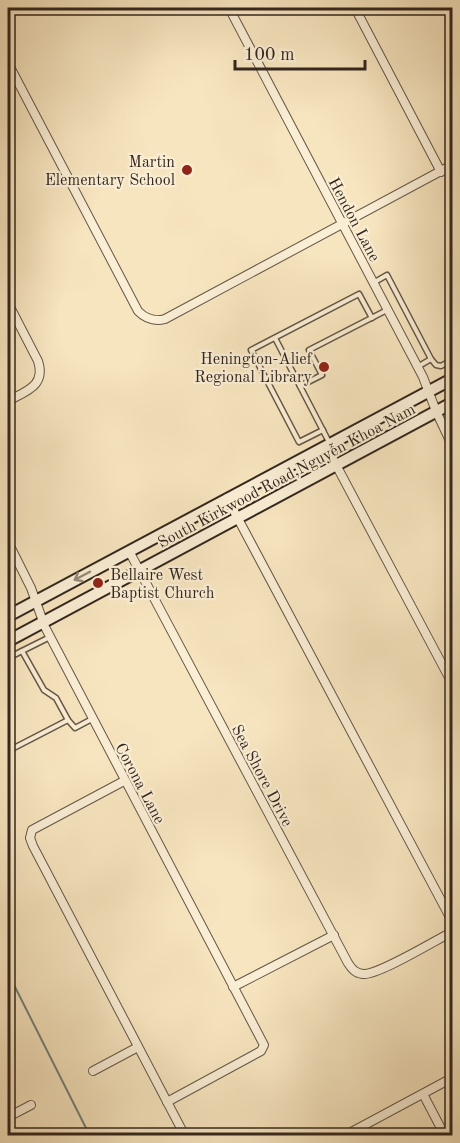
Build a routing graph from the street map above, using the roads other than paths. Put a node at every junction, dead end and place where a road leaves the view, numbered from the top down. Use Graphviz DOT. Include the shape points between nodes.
graph roads {
  1 [pos="229,8"];
  2 [pos="355,8"];
  3 [pos="8,63"];
  4 [pos="453,165"];
  5 [pos="441,171"];
  6 [pos="342,224"];
  7 [pos="373,283"];
  8 [pos="8,303"];
  9 [pos="387,309"];
  10 [pos="372,318"];
  11 [pos="275,338"];
  12 [pos="431,359"];
  13 [pos="453,360"];
  14 [pos="418,367"];
  15 [pos="453,379"];
  16 [pos="300,386"];
  17 [pos="430,391"];
  18 [pos="8,401"];
  19 [pos="453,403"];
  20 [pos="436,411"];
  21 [pos="323,430"];
  22 [pos="328,445"];
  23 [pos="453,445"];
  24 [pos="336,466"];
  25 [pos="227,498"];
  26 [pos="238,518"];
  27 [pos="8,542"];
  28 [pos="129,551"];
  29 [pos="139,571"];
  30 [pos="36,601"];
  31 [pos="8,616"];
  32 [pos="42,622"];
  33 [pos="50,637"];
  34 [pos="8,641"];
  35 [pos="22,651"];
  36 [pos="8,658"];
  37 [pos="453,683"];
  38 [pos="92,719"];
  39 [pos="68,720"];
  40 [pos="8,751"];
  41 [pos="124,781"];
  42 [pos="453,921"];
  43 [pos="453,932"];
  44 [pos="334,935"];
  45 [pos="233,987"];
  46 [pos="138,1047"];
  47 [pos="93,1071"];
  48 [pos="453,1078"];
  49 [pos="423,1094"];
  50 [pos="167,1102"];
  51 [pos="31,1105"];
  52 [pos="8,1117"];
  53 [pos="185,1136"];
  54 [pos="344,1136"];
  55 [pos="445,1136"];
  1 -- 6 [label="street, Hendon Lane"];
  2 -- 5 [label="street"];
  3 -- 6 [label="street" via="138,311 148,319 165,319"];
  4 -- 5 [label="street"];
  5 -- 6 [label="street"];
  6 -- 7 [label="street, Hendon Lane"];
  7 -- 9 [label="street, Hendon Lane"];
  7 -- 12 [label="lane" via="387,275"];
  8 -- 18 [label="street" via="40,370 33,387"];
  9 -- 10 [label="lane"];
  9 -- 14 [label="street, Hendon Lane"];
  10 -- 11 [label="lane" via="359,294"];
  10 -- 16 [label="lane" via="309,350 322,375"];
  11 -- 16 [label="lane"];
  11 -- 21 [label="lane" via="251,350 299,442"];
  12 -- 13 [label="lane" via="441,366"];
  12 -- 14 [label="lane"];
  14 -- 17 [label="street, Hendon Lane"];
  15 -- 17 [label="main road, South Kirkwood Road;Nguyễn Khoa Nam"];
  16 -- 21 [label="lane"];
  17 -- 20 [label="street, Hendon Lane"];
  17 -- 22 [label="main road, South Kirkwood Road;Nguyễn Khoa Nam"];
  19 -- 20 [label="main road, South Kirkwood Road;Nguyễn Khoa Nam"];
  20 -- 23 [label="street, Hendon Lane"];
  20 -- 24 [label="main road, South Kirkwood Road;Nguyễn Khoa Nam"];
  21 -- 22 [label="lane"];
  22 -- 24 [label="street"];
  22 -- 25 [label="main road, South Kirkwood Road;Nguyễn Khoa Nam"];
  24 -- 26 [label="main road, South Kirkwood Road;Nguyễn Khoa Nam"];
  24 -- 37 [label="street"];
  25 -- 26 [label="street"];
  25 -- 28 [label="main road, South Kirkwood Road;Nguyễn Khoa Nam"];
  26 -- 29 [label="main road, South Kirkwood Road;Nguyễn Khoa Nam"];
  26 -- 42 [label="street"];
  27 -- 30 [label="street, Corona Lane"];
  28 -- 29 [label="street, Sea Shore Drive"];
  28 -- 30 [label="main road, South Kirkwood Road;Nguyễn Khoa Nam, one-way"];
  29 -- 32 [label="main road, South Kirkwood Road;Nguyễn Khoa Nam"];
  29 -- 44 [label="street, Sea Shore Drive"];
  30 -- 31 [label="main road, South Kirkwood Road;Nguyễn Khoa Nam"];
  30 -- 32 [label="street, Corona Lane"];
  32 -- 33 [label="street, Corona Lane"];
  32 -- 34 [label="main road, South Kirkwood Road;Nguyễn Khoa Nam"];
  33 -- 35 [label="lane"];
  33 -- 38 [label="street, Corona Lane"];
  35 -- 36 [label="lane"];
  35 -- 39 [label="lane" via="44,690 56,698"];
  38 -- 39 [label="lane" via="75,728"];
  38 -- 41 [label="street, Corona Lane"];
  39 -- 40 [label="lane"];
  41 -- 45 [label="street, Corona Lane"];
  41 -- 46 [label="street" via="32,830 30,838"];
  43 -- 44 [label="street, Sea Shore Drive" via="364,975 348,963"];
  44 -- 45 [label="street"];
  45 -- 50 [label="street, Corona Lane" via="264,1045 261,1052"];
  46 -- 47 [label="street"];
  46 -- 50 [label="street"];
  48 -- 49 [label="street"];
  49 -- 54 [label="street"];
  49 -- 55 [label="street"];
  50 -- 53 [label="street"];
  51 -- 52 [label="street"];
}
